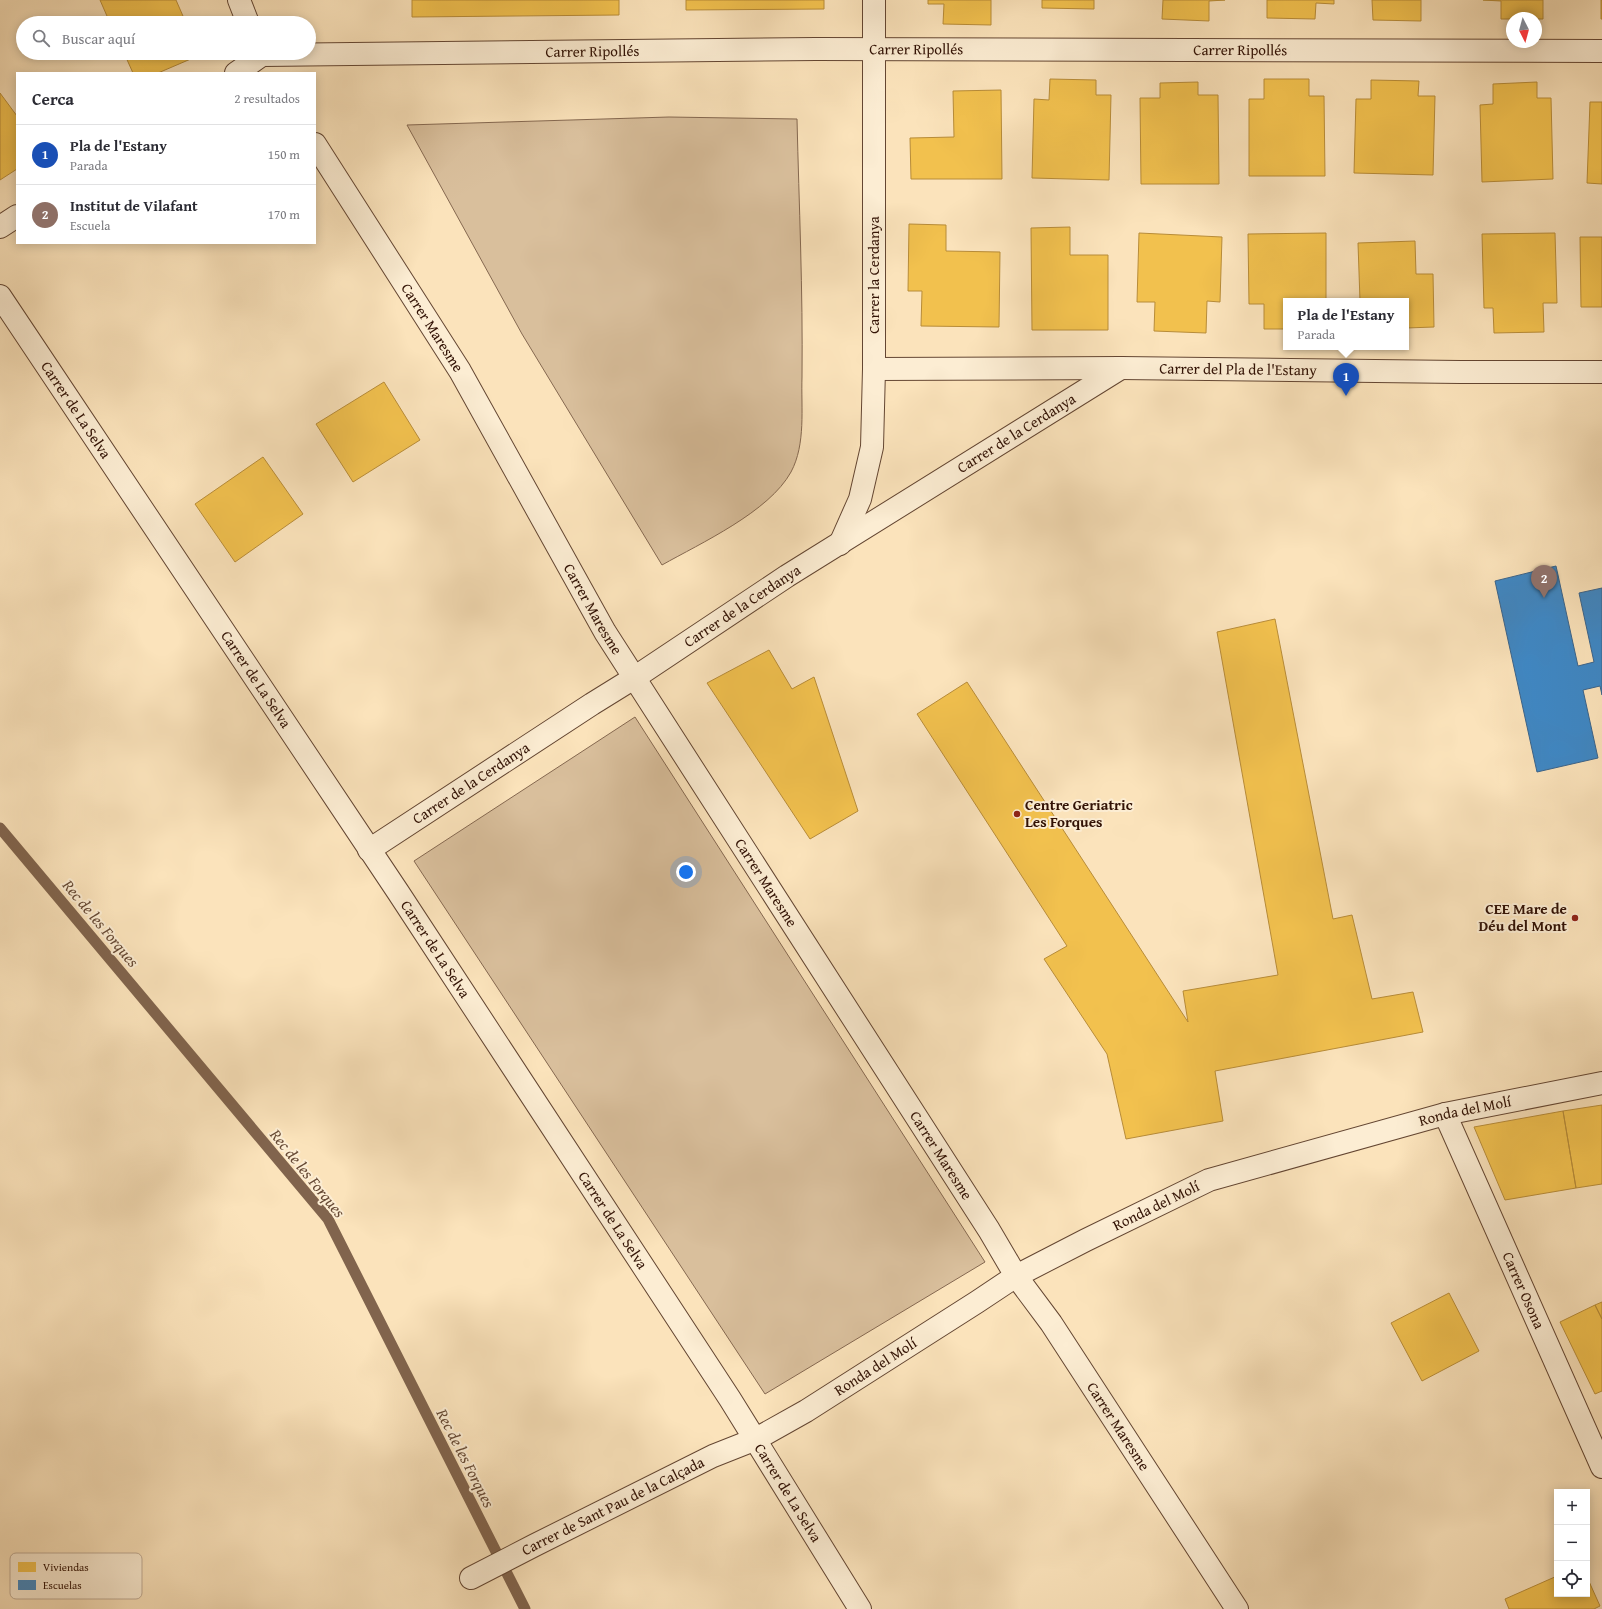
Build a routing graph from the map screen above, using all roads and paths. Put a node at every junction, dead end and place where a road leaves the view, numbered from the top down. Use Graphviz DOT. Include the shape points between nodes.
graph roads {
  1 [pos="239,0"];
  2 [pos="874,0"];
  3 [pos="245,16"];
  4 [pos="874,49"];
  5 [pos="1602,52"];
  6 [pos="316,59"];
  7 [pos="265,60"];
  8 [pos="238,72"];
  9 [pos="316,146"];
  10 [pos="16,217"];
  11 [pos="0,227"];
  12 [pos="0,296"];
  13 [pos="1121,368"];
  14 [pos="874,369"];
  15 [pos="1602,372"];
  16 [pos="840,544"];
  17 [pos="634,678"];
  18 [pos="369,850"];
  19 [pos="1602,1083"];
  20 [pos="1445,1114"];
  21 [pos="1016,1276"];
  22 [pos="1594,1426"];
  23 [pos="756,1439"];
  24 [pos="1602,1467"];
  25 [pos="471,1578"];
  26 [pos="860,1609"];
  27 [pos="1237,1609"];
  1 -- 3 [label="street"];
  2 -- 4 [label="street, Carrer la Cerdanya"];
  4 -- 5 [label="street, Carrer Ripollés"];
  4 -- 6 [label="street, Carrer Ripollés"];
  4 -- 14 [label="street, Carrer la Cerdanya"];
  7 -- 8 [label="street, Carrer Ripollés"];
  9 -- 17 [label="street, Carrer Maresme" via="460,371 604,632"];
  10 -- 11 [label="street"];
  12 -- 18 [label="street, Carrer de La Selva"];
  13 -- 14 [label="street, Carrer del Pla de l'Estany"];
  13 -- 15 [label="street, Carrer del Pla de l'Estany"];
  13 -- 16 [label="street, Carrer de la Cerdanya"];
  14 -- 16 [label="street, Carrer la Cerdanya" via="872,447 860,499"];
  16 -- 17 [label="street, Carrer de la Cerdanya" via="787,576"];
  17 -- 18 [label="street, Carrer de la Cerdanya"];
  17 -- 21 [label="street, Carrer Maresme" via="989,1230"];
  18 -- 23 [label="street, Carrer de La Selva"];
  19 -- 20 [label="street, Ronda del Molí"];
  20 -- 21 [label="street, Ronda del Molí" via="1209,1180"];
  20 -- 22 [label="street, Carrer Osona"];
  21 -- 23 [label="street, Ronda del Molí" via="806,1411"];
  21 -- 27 [label="street, Carrer Maresme" via="1051,1323"];
  22 -- 24 [label="street, Carrer Osona"];
  23 -- 25 [label="street, Carrer de Sant Pau de la Calçada" via="713,1456"];
  23 -- 26 [label="street, Carrer de La Selva"];
}
